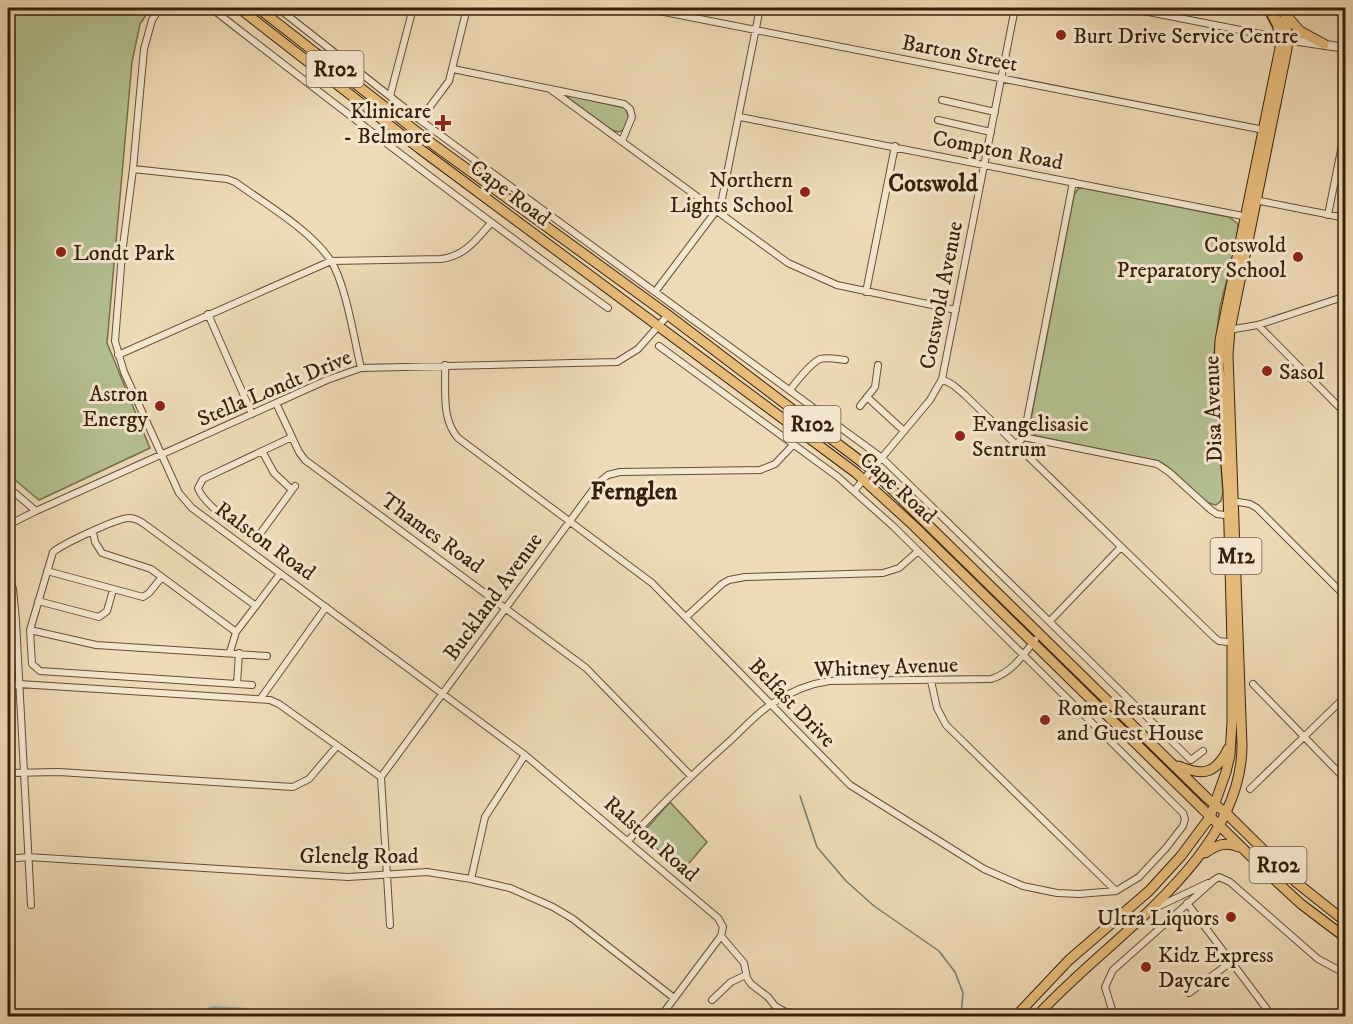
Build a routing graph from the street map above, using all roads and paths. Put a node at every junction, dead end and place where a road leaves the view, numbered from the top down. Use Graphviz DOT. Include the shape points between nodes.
graph roads {
  1 [pos="160,8"];
  2 [pos="211,8"];
  3 [pos="239,8"];
  4 [pos="258,8"];
  5 [pos="278,8"];
  6 [pos="413,8"];
  7 [pos="467,8"];
  8 [pos="644,8"];
  9 [pos="760,8"];
  10 [pos="1015,8"];
  11 [pos="1128,8"];
  12 [pos="1269,8"];
  13 [pos="1274,8"];
  14 [pos="286,10"];
  15 [pos="1285,11"];
  16 [pos="1278,24"];
  17 [pos="756,30"];
  18 [pos="1266,35"];
  19 [pos="1284,39"];
  20 [pos="1324,44"];
  21 [pos="1346,48"];
  22 [pos="453,69"];
  23 [pos="1001,78"];
  24 [pos="550,89"];
  25 [pos="390,96"];
  26 [pos="942,100"];
  27 [pos="994,112"];
  28 [pos="740,117"];
  29 [pos="420,120"];
  30 [pos="938,120"];
  31 [pos="1346,125"];
  32 [pos="413,130"];
  33 [pos="1266,130"];
  34 [pos="991,132"];
  35 [pos="406,139"];
  36 [pos="622,141"];
  37 [pos="895,146"];
  38 [pos="984,165"];
  39 [pos="133,169"];
  40 [pos="1073,182"];
  41 [pos="1253,199"];
  42 [pos="716,211"];
  43 [pos="1328,215"];
  44 [pos="1249,217"];
  45 [pos="1346,218"];
  46 [pos="491,223"];
  47 [pos="331,261"];
  48 [pos="656,292"];
  49 [pos="866,292"];
  50 [pos="1346,296"];
  51 [pos="608,308"];
  52 [pos="956,310"];
  53 [pos="208,314"];
  54 [pos="668,315"];
  55 [pos="1257,324"];
  56 [pos="659,326"];
  57 [pos="1226,329"];
  58 [pos="659,346"];
  59 [pos="118,355"];
  60 [pos="844,360"];
  61 [pos="445,365"];
  62 [pos="878,365"];
  63 [pos="362,368"];
  64 [pos="942,379"];
  65 [pos="790,390"];
  66 [pos="867,397"];
  67 [pos="276,403"];
  68 [pos="860,406"];
  69 [pos="252,414"];
  70 [pos="1346,414"];
  71 [pos="904,431"];
  72 [pos="292,437"];
  73 [pos="1023,437"];
  74 [pos="1015,444"];
  75 [pos="793,445"];
  76 [pos="262,451"];
  77 [pos="160,454"];
  78 [pos="882,458"];
  79 [pos="872,470"];
  80 [pos="863,479"];
  81 [pos="8,487"];
  82 [pos="854,491"];
  83 [pos="1231,501"];
  84 [pos="36,511"];
  85 [pos="1232,516"];
  86 [pos="570,520"];
  87 [pos="8,525"];
  88 [pos="93,532"];
  89 [pos="1120,548"];
  90 [pos="917,552"];
  91 [pos="8,571"];
  92 [pos="47,571"];
  93 [pos="280,573"];
  94 [pos="162,577"];
  95 [pos="114,590"];
  96 [pos="1346,597"];
  97 [pos="38,601"];
  98 [pos="256,606"];
  99 [pos="327,607"];
  100 [pos="505,607"];
  101 [pos="686,617"];
  102 [pos="16,621"];
  103 [pos="1050,621"];
  104 [pos="8,625"];
  105 [pos="30,630"];
  106 [pos="236,632"];
  107 [pos="1041,633"];
  108 [pos="1235,643"];
  109 [pos="1033,644"];
  110 [pos="230,652"];
  111 [pos="239,653"];
  112 [pos="267,656"];
  113 [pos="1023,656"];
  114 [pos="931,681"];
  115 [pos="19,684"];
  116 [pos="237,684"];
  117 [pos="1253,684"];
  118 [pos="252,685"];
  119 [pos="8,686"];
  120 [pos="443,693"];
  121 [pos="1346,696"];
  122 [pos="261,698"];
  123 [pos="770,704"];
  124 [pos="1304,737"];
  125 [pos="1231,742"];
  126 [pos="337,746"];
  127 [pos="1203,751"];
  128 [pos="525,755"];
  129 [pos="1174,764"];
  130 [pos="25,771"];
  131 [pos="8,773"];
  132 [pos="691,776"];
  133 [pos="381,777"];
  134 [pos="1346,780"];
  135 [pos="1250,789"];
  136 [pos="1216,804"];
  137 [pos="1183,813"];
  138 [pos="1226,813"];
  139 [pos="1210,817"];
  140 [pos="1220,825"];
  141 [pos="629,840"];
  142 [pos="1241,847"];
  143 [pos="28,857"];
  144 [pos="1197,858"];
  145 [pos="8,859"];
  146 [pos="387,874"];
  147 [pos="471,879"];
  148 [pos="1214,880"];
  149 [pos="1116,891"];
  150 [pos="1187,903"];
  151 [pos="31,905"];
  152 [pos="1147,912"];
  153 [pos="1346,922"];
  154 [pos="390,925"];
  155 [pos="722,934"];
  156 [pos="1346,938"];
  157 [pos="1231,962"];
  158 [pos="1346,974"];
  159 [pos="746,975"];
  160 [pos="1189,993"];
  161 [pos="674,998"];
  162 [pos="712,1000"];
  163 [pos="665,1015"];
  164 [pos="793,1017"];
  165 [pos="1016,1017"];
  166 [pos="1037,1017"];
  167 [pos="1114,1017"];
  168 [pos="1272,1017"];
  1 -- 39 [label="street, Ralston Road" via="152,20 144,49"];
  2 -- 46 [label="street, Cape Road"];
  3 -- 35 [label="main road, Cape Road / R102"];
  4 -- 32 [label="main road, Cape Road / R102"];
  5 -- 14 [label="street, Cape Road"];
  6 -- 25 [label="street"];
  7 -- 22 [label="street"];
  8 -- 17 [label="street, Barton Street"];
  9 -- 17 [label="street"];
  10 -- 23 [label="street, Cotswold Avenue"];
  11 -- 18 [label="street"];
  12 -- 16 [label="highway"];
  13 -- 16 [label="main road, Disa Avenue / M12"];
  14 -- 25 [label="street, Cape Road"];
  15 -- 19 [label="main road, Disa Avenue / M12"];
  15 -- 20 [label="main road" via="1300,31"];
  16 -- 19 [label="main road, Disa Avenue / M12"];
  17 -- 23 [label="street, Barton Street"];
  17 -- 28 [label="street"];
  19 -- 20 [label="street"];
  19 -- 33 [label="main road, Disa Avenue / M12"];
  20 -- 21 [label="street"];
  22 -- 24 [label="street"];
  22 -- 29 [label="street" via="446,86"];
  23 -- 27 [label="street, Cotswold Avenue"];
  23 -- 33 [label="street, Barton Street"];
  24 -- 36 [label="street"];
  24 -- 36 [label="street" via="627,106 633,117"];
  25 -- 29 [label="street, Cape Road"];
  26 -- 27 [label="street"];
  27 -- 34 [label="street, Cotswold Avenue"];
  28 -- 37 [label="street, Compton Road"];
  28 -- 42 [label="street"];
  29 -- 48 [label="street, Cape Road"];
  30 -- 34 [label="street"];
  31 -- 43 [label="street"];
  32 -- 35 [label="main road"];
  32 -- 54 [label="main road, Cape Road / R102"];
  33 -- 41 [label="main road, Disa Avenue / M12"];
  34 -- 38 [label="street, Cotswold Avenue"];
  35 -- 56 [label="main road, Cape Road / R102"];
  36 -- 42 [label="street"];
  37 -- 38 [label="street, Compton Road"];
  37 -- 49 [label="street"];
  38 -- 40 [label="street, Compton Road"];
  38 -- 52 [label="street, Cotswold Avenue"];
  39 -- 47 [label="street" via="219,176 235,182 308,236"];
  39 -- 59 [label="street, Ralston Road" via="116,325"];
  40 -- 44 [label="street, Compton Road"];
  40 -- 73 [label="street"];
  41 -- 43 [label="street"];
  41 -- 44 [label="main road, Disa Avenue / M12"];
  42 -- 48 [label="street"];
  42 -- 49 [label="street" via="803,271"];
  43 -- 45 [label="street"];
  44 -- 57 [label="main road, Disa Avenue / M12"];
  46 -- 47 [label="street" via="467,250 448,258"];
  46 -- 51 [label="street, Cape Road"];
  47 -- 53 [label="street"];
  47 -- 63 [label="street"];
  48 -- 65 [label="street, Cape Road"];
  49 -- 52 [label="street"];
  50 -- 55 [label="street"];
  52 -- 64 [label="street, Cotswold Avenue"];
  53 -- 59 [label="street"];
  53 -- 69 [label="street"];
  54 -- 56 [label="street, Stella Londt Drive"];
  54 -- 79 [label="main road, Cape Road / R102"];
  55 -- 57 [label="street"];
  55 -- 70 [label="street"];
  56 -- 61 [label="street, Stella Londt Drive" via="638,349 617,362"];
  56 -- 80 [label="main road, Cape Road / R102"];
  57 -- 83 [label="main road, Disa Avenue / M12"];
  58 -- 75 [label="street, Cape Road"];
  59 -- 77 [label="street, Ralston Road"];
  60 -- 65 [label="street" via="819,360"];
  61 -- 63 [label="street, Stella Londt Drive"];
  61 -- 86 [label="street, Belfast Drive" via="447,417 454,433"];
  62 -- 66 [label="street" via="876,384"];
  63 -- 67 [label="street, Stella Londt Drive"];
  64 -- 71 [label="street, Cotswold Avenue"];
  64 -- 74 [label="street"];
  65 -- 78 [label="street, Cape Road"];
  66 -- 68 [label="street"];
  66 -- 71 [label="street"];
  67 -- 69 [label="street, Stella Londt Drive"];
  67 -- 72 [label="street, Thames Road"];
  69 -- 77 [label="street, Stella Londt Drive"];
  71 -- 78 [label="street, Cotswold Avenue"];
  72 -- 76 [label="street"];
  72 -- 100 [label="street, Thames Road" via="305,460"];
  73 -- 74 [label="street"];
  73 -- 85 [label="street" via="1157,464 1207,508"];
  74 -- 89 [label="street"];
  75 -- 82 [label="street, Cape Road"];
  75 -- 86 [label="street, Buckland Avenue" via="775,464 760,470 614,473 598,483"];
  76 -- 76 [label="street" via="274,473 293,488 257,538 201,496 198,488 203,479"];
  77 -- 84 [label="street, Stella Londt Drive"];
  77 -- 93 [label="street, Ralston Road" via="179,493 192,508"];
  78 -- 79 [label="street, Cotswold Avenue"];
  78 -- 103 [label="street, Cape Road"];
  79 -- 80 [label="street, Cotswold Avenue"];
  79 -- 107 [label="main road, Cape Road / R102"];
  80 -- 82 [label="street, Cotswold Avenue"];
  80 -- 109 [label="main road, Cape Road / R102"];
  81 -- 84 [label="street"];
  82 -- 90 [label="street, Cape Road"];
  83 -- 85 [label="main road, Disa Avenue / M12"];
  83 -- 96 [label="street" via="1257,508"];
  84 -- 87 [label="street, Stella Londt Drive"];
  85 -- 108 [label="main road, Disa Avenue / M12"];
  86 -- 100 [label="street, Buckland Avenue"];
  86 -- 101 [label="street, Belfast Drive" via="644,575"];
  88 -- 92 [label="street" via="55,550"];
  88 -- 94 [label="street" via="102,554 147,568"];
  88 -- 98 [label="street" via="122,519 136,519"];
  89 -- 103 [label="street"];
  89 -- 108 [label="street" via="1214,637"];
  90 -- 101 [label="street" via="899,568 883,573 729,580"];
  90 -- 113 [label="street, Cape Road"];
  91 -- 102 [label="street"];
  92 -- 95 [label="street"];
  92 -- 97 [label="street"];
  93 -- 98 [label="street"];
  93 -- 99 [label="street, Ralston Road"];
  94 -- 95 [label="street" via="146,596"];
  94 -- 106 [label="street"];
  95 -- 97 [label="street" via="107,611 99,617"];
  97 -- 105 [label="street"];
  98 -- 106 [label="street"];
  99 -- 120 [label="street, Ralston Road"];
  99 -- 122 [label="street"];
  100 -- 120 [label="street, Buckland Avenue"];
  100 -- 132 [label="street, Thames Road" via="586,668"];
  101 -- 123 [label="street, Belfast Drive"];
  102 -- 104 [label="street"];
  102 -- 115 [label="street"];
  103 -- 127 [label="street, Cape Road" via="1191,760"];
  105 -- 110 [label="street" via="87,644"];
  105 -- 116 [label="street" via="32,664 39,671"];
  106 -- 110 [label="street"];
  107 -- 109 [label="street, Whitney Avenue"];
  107 -- 129 [label="main road, Cape Road / R102"];
  108 -- 125 [label="main road, Disa Avenue / M12"];
  108 -- 138 [label="main road, Disa Avenue / M12" via="1242,759"];
  109 -- 113 [label="street, Whitney Avenue"];
  109 -- 139 [label="main road, Cape Road / R102"];
  110 -- 111 [label="street"];
  111 -- 112 [label="street"];
  111 -- 116 [label="street"];
  113 -- 114 [label="street, Whitney Avenue" via="1005,674 991,679"];
  113 -- 137 [label="street, Cape Road"];
  114 -- 123 [label="street, Whitney Avenue" via="817,683"];
  114 -- 149 [label="street" via="937,708 946,725"];
  115 -- 119 [label="street"];
  115 -- 122 [label="street"];
  115 -- 130 [label="street"];
  116 -- 118 [label="street"];
  117 -- 124 [label="street"];
  120 -- 128 [label="street, Ralston Road"];
  120 -- 133 [label="street, Buckland Avenue"];
  121 -- 124 [label="street"];
  122 -- 126 [label="street" via="279,704"];
  123 -- 132 [label="street, Whitney Avenue"];
  123 -- 149 [label="street, Belfast Drive" via="850,785 984,869 1023,886 1057,893"];
  124 -- 134 [label="street"];
  124 -- 135 [label="street"];
  125 -- 129 [label="main road" via="1217,766 1207,771 1189,771"];
  125 -- 136 [label="main road, Disa Avenue / M12"];
  126 -- 130 [label="street" via="309,779 293,787"];
  126 -- 133 [label="street"];
  128 -- 141 [label="street, Ralston Road"];
  128 -- 147 [label="street" via="485,816"];
  129 -- 136 [label="main road, Cape Road / R102"];
  130 -- 131 [label="street"];
  130 -- 143 [label="street"];
  132 -- 141 [label="street, Whitney Avenue"];
  133 -- 146 [label="street"];
  136 -- 138 [label="main road, Cape Road / R102"];
  136 -- 139 [label="main road, M12"];
  137 -- 149 [label="street, Belfast Drive" via="1184,826 1166,848 1139,877"];
  138 -- 140 [label="main road, M12"];
  138 -- 153 [label="main road, Cape Road / R102" via="1297,883"];
  139 -- 140 [label="main road, Cape Road / R102"];
  139 -- 165 [label="main road, M12" via="1155,884 1069,960"];
  140 -- 142 [label="main road, Cape Road / R102"];
  140 -- 144 [label="main road, M12"];
  141 -- 155 [label="street, Ralston Road" via="718,918"];
  142 -- 144 [label="main road" via="1231,843 1218,845"];
  142 -- 156 [label="main road, Cape Road / R102" via="1302,904"];
  143 -- 145 [label="street, Glenelg Road"];
  143 -- 146 [label="street, Glenelg Road" via="348,877"];
  143 -- 151 [label="street"];
  144 -- 152 [label="main road, M12"];
  146 -- 147 [label="street, Glenelg Road" via="427,872"];
  146 -- 154 [label="street"];
  147 -- 161 [label="street, Glenelg Road" via="510,888 553,907"];
  148 -- 150 [label="street"];
  148 -- 152 [label="street"];
  148 -- 158 [label="street" via="1221,877 1230,882 1318,959"];
  150 -- 157 [label="street"];
  150 -- 167 [label="street" via="1109,975 1106,990"];
  152 -- 166 [label="main road, M12"];
  155 -- 159 [label="street, Ralston Road" via="744,963"];
  155 -- 161 [label="street"];
  157 -- 160 [label="street"];
  157 -- 168 [label="street"];
  159 -- 162 [label="street"];
  159 -- 164 [label="street, Ralston Road" via="754,988"];
  161 -- 163 [label="street"];
}
